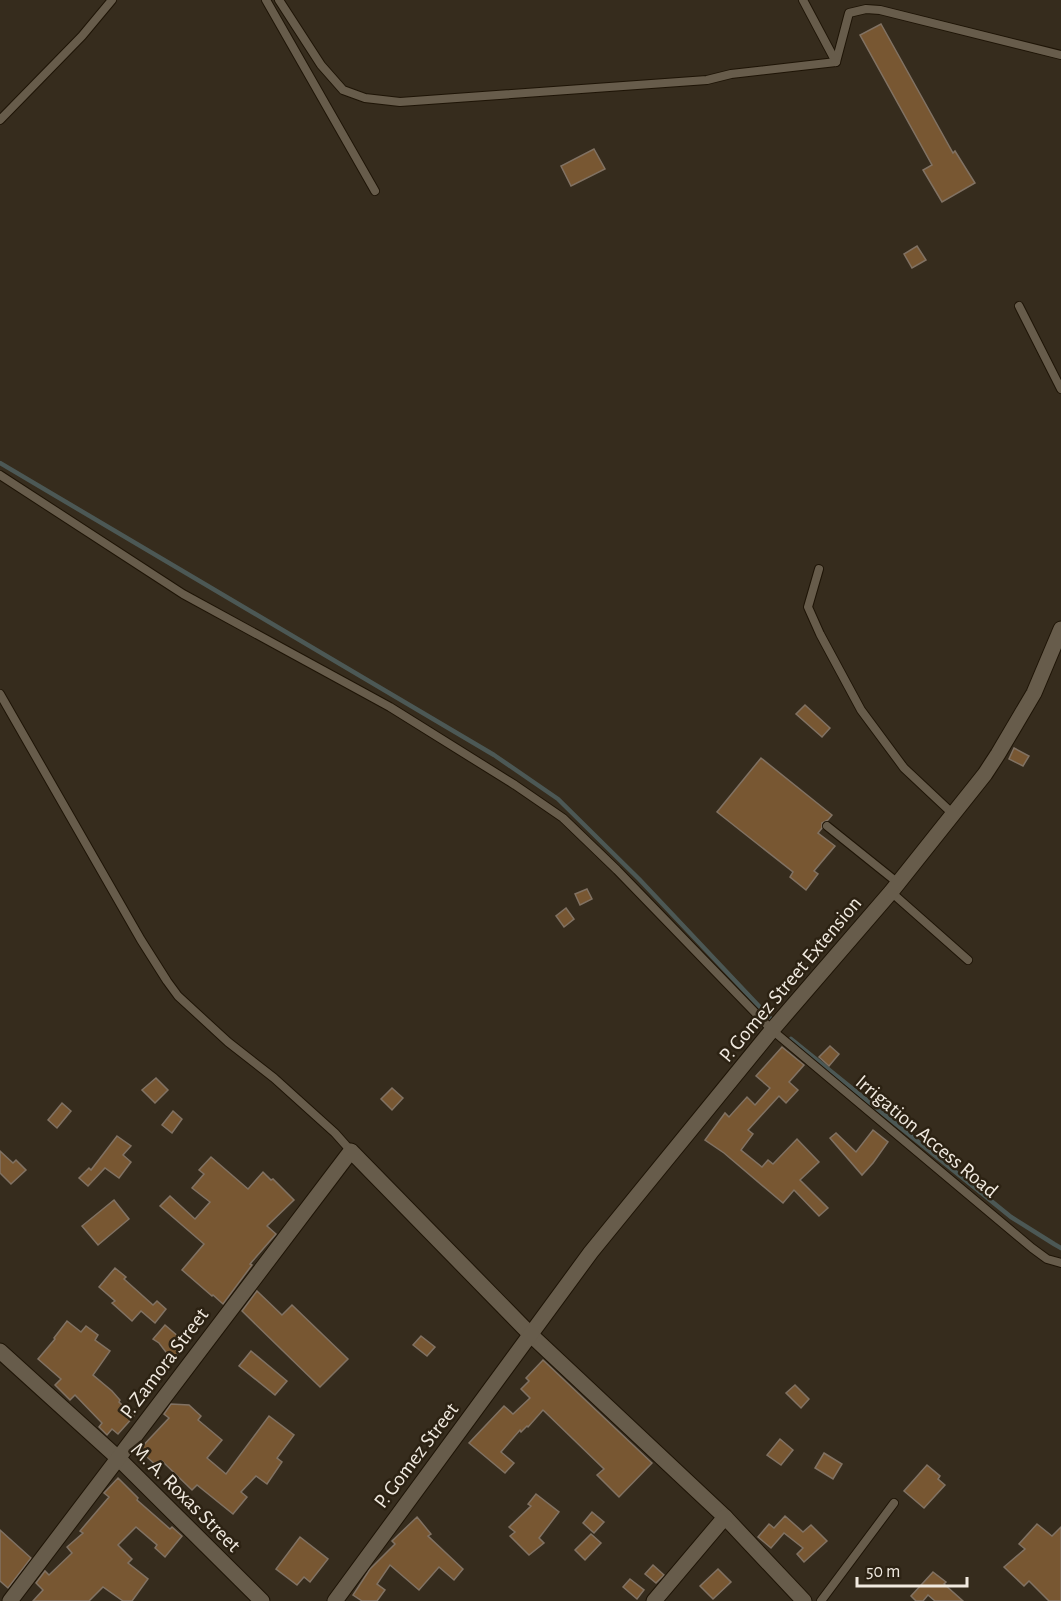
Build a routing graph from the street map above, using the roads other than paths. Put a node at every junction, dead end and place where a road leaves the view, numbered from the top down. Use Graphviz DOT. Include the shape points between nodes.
graph roads {
  1 [pos="112,0"];
  2 [pos="266,0"];
  3 [pos="279,0"];
  4 [pos="803,0"];
  5 [pos="1061,55"];
  6 [pos="836,62"];
  7 [pos="0,120"];
  8 [pos="375,191"];
  9 [pos="1019,306"];
  10 [pos="1061,389"];
  11 [pos="0,475"];
  12 [pos="819,568"];
  13 [pos="1059,633"];
  14 [pos="0,694"];
  15 [pos="953,814"];
  16 [pos="827,826"];
  17 [pos="895,888"];
  18 [pos="968,960"];
  19 [pos="772,1030"];
  20 [pos="351,1151"];
  21 [pos="1061,1263"];
  22 [pos="531,1335"];
  23 [pos="0,1351"];
  24 [pos="118,1458"];
  25 [pos="894,1503"];
  26 [pos="724,1517"];
  27 [pos="10,1601"];
  28 [pos="261,1601"];
  29 [pos="334,1601"];
  30 [pos="654,1601"];
  31 [pos="804,1601"];
  32 [pos="821,1601"];
  1 -- 7 [label="lane"];
  2 -- 8 [label="lane"];
  3 -- 6 [label="lane" via="321,65 343,90 365,98 400,102 706,80"];
  4 -- 6 [label="lane"];
  5 -- 6 [label="lane" via="866,9 849,13"];
  9 -- 10 [label="lane"];
  11 -- 19 [label="lane, Irrigation Access Road" via="183,594 390,707 563,818"];
  12 -- 15 [label="lane" via="808,607 861,711 904,768"];
  13 -- 15 [label="street, P. Gomez Street Extension" via="1034,693 985,774"];
  14 -- 20 [label="lane" via="178,996 292,1094"];
  15 -- 17 [label="street, P. Gomez Street Extension"];
  16 -- 17 [label="lane"];
  17 -- 18 [label="lane"];
  17 -- 19 [label="street, P. Gomez Street Extension"];
  19 -- 21 [label="lane, Irrigation Access Road" via="1032,1248"];
  19 -- 22 [label="street, P. Gomez Street Extension" via="591,1252"];
  20 -- 22 [label="street"];
  20 -- 24 [label="street, P. Zamora Street"];
  22 -- 26 [label="street"];
  22 -- 29 [label="street, P. Gomez Street"];
  23 -- 24 [label="street, M. A. Roxas Street"];
  24 -- 27 [label="street, P. Zamora Street"];
  24 -- 28 [label="street, M. A. Roxas Street"];
  25 -- 32 [label="lane"];
  26 -- 30 [label="street"];
  26 -- 31 [label="street"];
}
